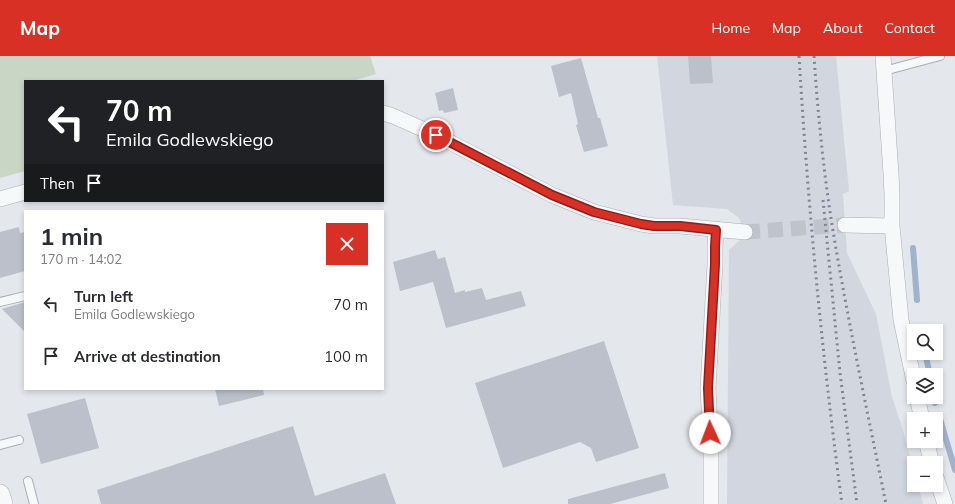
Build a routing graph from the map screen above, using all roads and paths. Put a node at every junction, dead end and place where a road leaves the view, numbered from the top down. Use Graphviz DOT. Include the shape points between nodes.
graph roads {
  1 [pos="883,56"];
  2 [pos="940,56"];
  3 [pos="884,71"];
  4 [pos="384,114"];
  5 [pos="24,192"];
  6 [pos="0,199"];
  7 [pos="845,225"];
  8 [pos="892,226"];
  9 [pos="716,230"];
  10 [pos="745,232"];
  11 [pos="24,296"];
  12 [pos="0,302"];
  13 [pos="911,368"];
  14 [pos="19,440"];
  15 [pos="0,445"];
  16 [pos="28,481"];
  17 [pos="710,488"];
  18 [pos="941,492"];
  19 [pos="0,494"];
  20 [pos="3,504"];
  21 [pos="34,504"];
  22 [pos="702,504"];
  23 [pos="711,504"];
  24 [pos="945,504"];
  1 -- 3 [label="street"];
  2 -- 3 [label="lane"];
  3 -- 8 [label="street"];
  4 -- 9 [label="street" via="436,135 552,195 594,212 654,226"];
  5 -- 6 [label="street"];
  7 -- 8 [label="street"];
  8 -- 13 [label="street" via="901,320"];
  9 -- 10 [label="street"];
  9 -- 17 [label="street" via="708,388"];
  11 -- 12 [label="lane"];
  14 -- 15 [label="lane"];
  16 -- 21 [label="lane"];
  17 -- 22 [label="lane"];
  17 -- 23 [label="street"];
  18 -- 24 [label="street"];
  19 -- 20 [label="street"];
}
